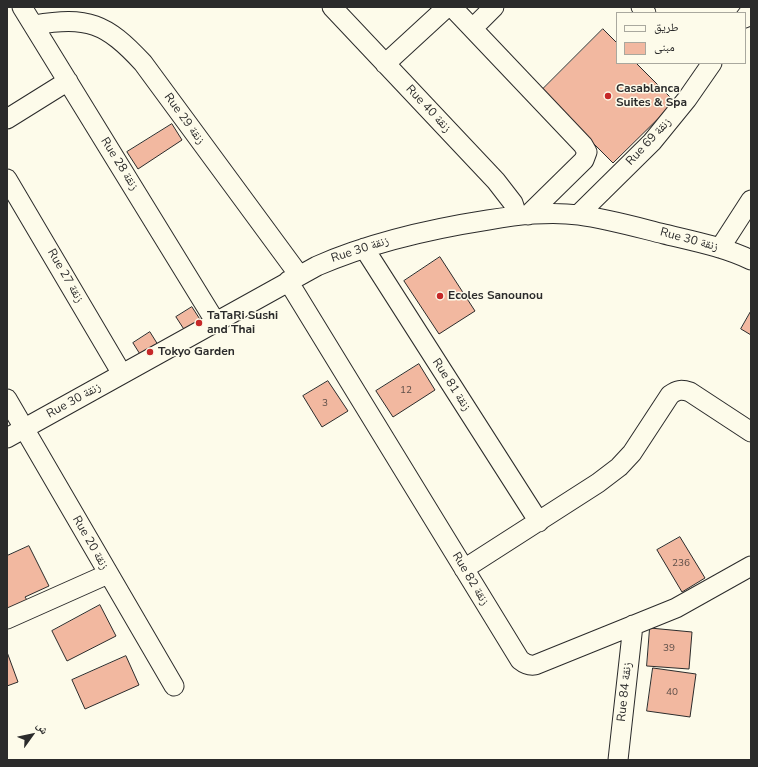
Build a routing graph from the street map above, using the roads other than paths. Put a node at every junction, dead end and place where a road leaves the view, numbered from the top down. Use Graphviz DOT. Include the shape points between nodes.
graph roads {
  1 [pos="22,7"];
  2 [pos="332,7"];
  3 [pos="447,7"];
  4 [pos="452,7"];
  5 [pos="494,7"];
  6 [pos="34,25"];
  7 [pos="473,28"];
  8 [pos="385,64"];
  9 [pos="703,67"];
  10 [pos="68,81"];
  11 [pos="7,119"];
  12 [pos="7,179"];
  13 [pos="751,200"];
  14 [pos="523,215"];
  15 [pos="578,215"];
  16 [pos="364,248"];
  17 [pos="720,248"];
  18 [pos="751,260"];
  19 [pos="293,278"];
  20 [pos="215,321"];
  21 [pos="122,374"];
  22 [pos="7,399"];
  23 [pos="25,429"];
  24 [pos="751,432"];
  25 [pos="7,438"];
  26 [pos="539,522"];
  27 [pos="751,566"];
  28 [pos="464,569"];
  29 [pos="108,574"];
  30 [pos="7,619"];
  31 [pos="633,625"];
  32 [pos="174,686"];
  33 [pos="618,760"];
  1 -- 6 [label="street, Rue 28 زنقة"];
  2 -- 8 [label="street, Rue 40 زنقة"];
  3 -- 8 [label="street"];
  4 -- 7 [label="street"];
  5 -- 7 [label="street"];
  6 -- 10 [label="street, Rue 28 زنقة"];
  6 -- 19 [label="street, Rue 29 زنقة" via="60,21 81,22 101,28 124,42 143,63"];
  7 -- 14 [label="street" via="587,152 584,160"];
  8 -- 14 [label="street, Rue 40 زنقة" via="496,181"];
  9 -- 15 [label="street, Rue 69 زنقة" via="652,142"];
  10 -- 11 [label="street"];
  10 -- 20 [label="street, Rue 28 زنقة"];
  12 -- 21 [label="street, Rue 27 زنقة"];
  13 -- 17 [label="street"];
  14 -- 15 [label="street, Rue 30 زنقة"];
  14 -- 16 [label="street, Rue 30 زنقة" via="456,225"];
  15 -- 17 [label="street, Rue 30 زنقة"];
  16 -- 19 [label="street, Rue 30 زنقة"];
  16 -- 26 [label="street, Rue 81 زنقة"];
  17 -- 18 [label="street, Rue 30 زنقة"];
  19 -- 20 [label="street, Rue 30 زنقة"];
  19 -- 28 [label="street, Rue 82 زنقة"];
  20 -- 21 [label="street, Rue 30 زنقة"];
  21 -- 23 [label="street, Rue 30 زنقة"];
  22 -- 23 [label="street, Rue 20 زنقة"];
  23 -- 25 [label="street, Rue 30 زنقة"];
  23 -- 29 [label="street, Rue 20 زنقة"];
  24 -- 26 [label="street" via="690,392 680,390 670,395 619,467"];
  26 -- 28 [label="street"];
  27 -- 31 [label="street, Rue 82 زنقة" via="676,608"];
  28 -- 31 [label="street, Rue 82 زنقة" via="520,660 530,666"];
  29 -- 30 [label="street"];
  29 -- 32 [label="street, Rue 20 زنقة"];
  31 -- 33 [label="street, Rue 84 زنقة"];
}
